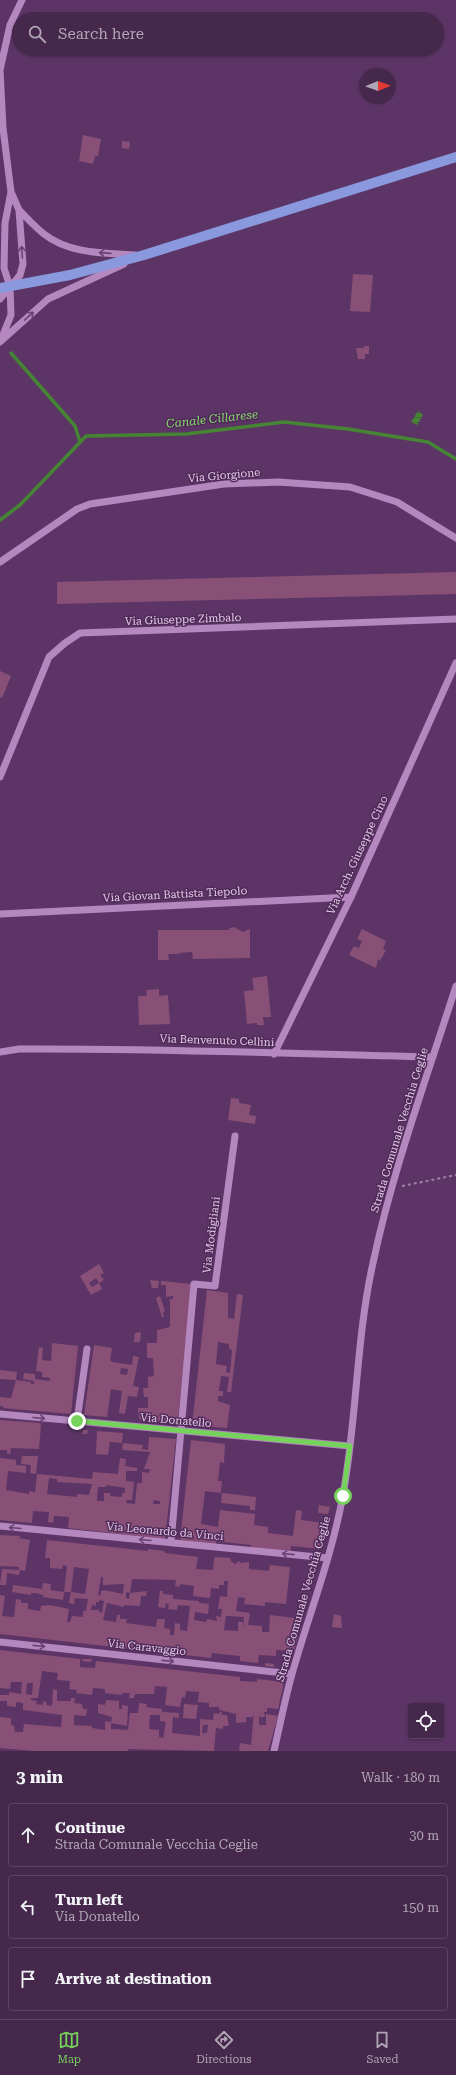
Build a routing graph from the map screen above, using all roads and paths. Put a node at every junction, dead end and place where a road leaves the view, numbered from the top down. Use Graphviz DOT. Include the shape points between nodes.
graph roads {
  1 [pos="22,0"];
  2 [pos="16,12"];
  3 [pos="12,21"];
  4 [pos="2,141"];
  5 [pos="456,157"];
  6 [pos="11,192"];
  7 [pos="19,210"];
  8 [pos="5,223"];
  9 [pos="0,230"];
  10 [pos="144,255"];
  11 [pos="5,288"];
  12 [pos="0,299"];
  13 [pos="0,342"];
  14 [pos="456,538"];
  15 [pos="0,562"];
  16 [pos="456,619"];
  17 [pos="456,663"];
  18 [pos="0,777"];
  19 [pos="351,897"];
  20 [pos="0,914"];
  21 [pos="456,986"];
  22 [pos="0,1052"];
  23 [pos="274,1054"];
  24 [pos="433,1057"];
  25 [pos="235,1136"];
  26 [pos="456,1175"];
  27 [pos="391,1188"];
  28 [pos="87,1349"];
  29 [pos="0,1414"];
  30 [pos="77,1421"];
  31 [pos="182,1432"];
  32 [pos="350,1446"];
  33 [pos="0,1526"];
  34 [pos="171,1542"];
  35 [pos="327,1558"];
  36 [pos="0,1642"];
  37 [pos="292,1674"];
  38 [pos="274,1751"];
  1 -- 2 [label="street"];
  3 -- 4 [label="street" via="0,70"];
  4 -- 6 [label="street"];
  5 -- 10 [label="main road"];
  6 -- 7 [label="street"];
  6 -- 8 [label="street"];
  10 -- 7 [label="street, one-way" via="100,253 70,248 44,235"];
  11 -- 7 [label="street, one-way" via="20,275 23,264"];
  8 -- 9 [label="street"];
  8 -- 11 [label="street"];
  10 -- 11 [label="main road" via="70,275"];
  13 -- 10 [label="street, one-way" via="48,299"];
  11 -- 12 [label="street"];
  11 -- 13 [label="street" via="11,315"];
  14 -- 15 [label="street, Via Giorgione" via="397,502 350,487 278,482 224,484 90,504 77,509"];
  16 -- 18 [label="street, Via Giuseppe Zimbalo" via="80,634 65,643 49,658"];
  17 -- 19 [label="street, Via Arch. Giuseppe Cino"];
  19 -- 20 [label="street, Via Giovan Battista Tiepolo"];
  19 -- 23 [label="street, Via Arch. Giuseppe Cino"];
  21 -- 24 [label="street, Strada Comunale Vecchia Ceglie"];
  22 -- 23 [label="street, Via Benvenuto Cellini" via="19,1049 140,1048"];
  23 -- 24 [label="street, Via Benvenuto Cellini"];
  24 -- 27 [label="street, Strada Comunale Vecchia Ceglie"];
  25 -- 31 [label="street, Via Modigliani" via="216,1286 194,1284"];
  26 -- 27 [label="path"];
  27 -- 32 [label="street, Strada Comunale Vecchia Ceglie" via="373,1263 360,1335"];
  28 -- 30 [label="street"];
  29 -- 30 [label="street, Via Donatello, one-way"];
  30 -- 31 [label="street, Via Donatello"];
  31 -- 32 [label="street, Via Donatello"];
  31 -- 34 [label="street"];
  32 -- 35 [label="street, Strada Comunale Vecchia Ceglie" via="343,1496"];
  34 -- 33 [label="street, Via Leonardo da Vinci, one-way"];
  35 -- 34 [label="street, Via Leonardo da Vinci, one-way"];
  35 -- 37 [label="street, Strada Comunale Vecchia Ceglie"];
  36 -- 37 [label="street, Via Caravaggio, one-way"];
  37 -- 38 [label="street, Strada Comunale Vecchia Ceglie"];
}
